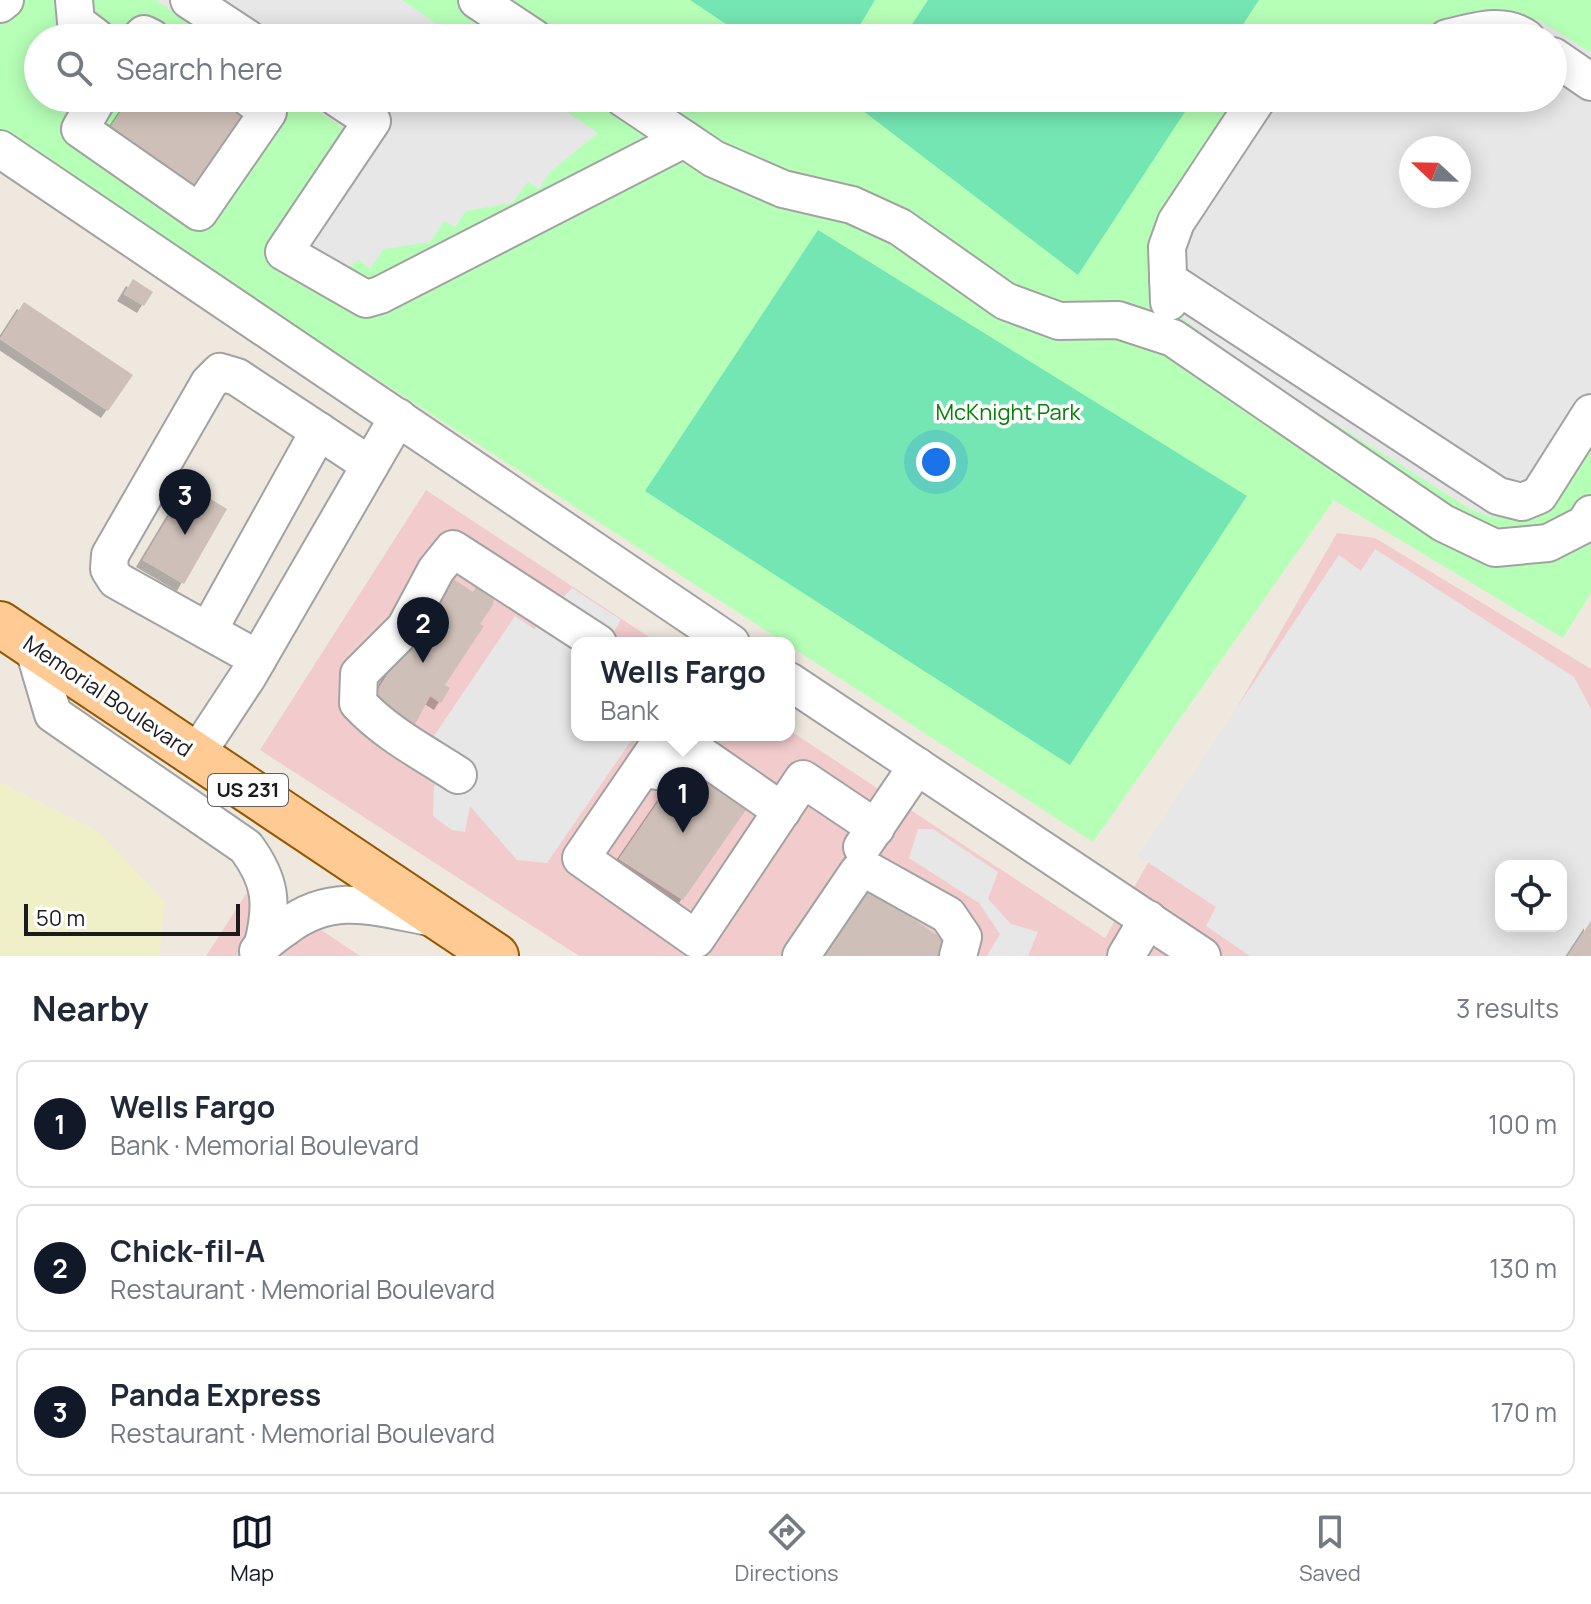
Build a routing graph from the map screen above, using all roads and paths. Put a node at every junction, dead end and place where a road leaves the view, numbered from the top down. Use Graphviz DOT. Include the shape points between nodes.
graph roads {
  1 [pos="74,0"];
  2 [pos="189,0"];
  3 [pos="477,0"];
  4 [pos="79,24"];
  5 [pos="226,24"];
  6 [pos="513,24"];
  7 [pos="1567,66"];
  8 [pos="1591,82"];
  9 [pos="90,112"];
  10 [pos="268,112"];
  11 [pos="358,112"];
  12 [pos="644,112"];
  13 [pos="1249,112"];
  14 [pos="684,139"];
  15 [pos="0,149"];
  16 [pos="1168,280"];
  17 [pos="1173,338"];
  18 [pos="1591,413"];
  19 [pos="398,417"];
  20 [pos="319,431"];
  21 [pos="370,465"];
  22 [pos="1591,514"];
  23 [pos="208,631"];
  24 [pos="17,635"];
  25 [pos="589,637"];
  26 [pos="722,637"];
  27 [pos="258,659"];
  28 [pos="795,685"];
  29 [pos="665,741"];
  30 [pos="708,741"];
  31 [pos="196,755"];
  32 [pos="917,766"];
  33 [pos="458,775"];
  34 [pos="787,804"];
  35 [pos="876,828"];
  36 [pos="586,850"];
  37 [pos="440,919"];
  38 [pos="1148,919"];
  39 [pos="259,950"];
  40 [pos="700,950"];
  41 [pos="496,956"];
  42 [pos="785,956"];
  43 [pos="801,956"];
  44 [pos="958,956"];
  45 [pos="1126,956"];
  46 [pos="1202,956"];
  1 -- 4 [label="lane"];
  2 -- 5 [label="lane"];
  3 -- 6 [label="lane"];
  7 -- 8 [label="lane"];
  9 -- 10 [label="lane" via="80,129 199,212"];
  11 -- 14 [label="lane" via="372,121 284,252 366,299"];
  12 -- 14 [label="lane"];
  13 -- 16 [label="lane" via="1176,222 1167,247"];
  14 -- 17 [label="lane" via="714,159 783,189 852,205 900,227 1005,301 1059,321 1118,320"];
  15 -- 19 [label="lane"];
  16 -- 17 [label="lane"];
  16 -- 18 [label="lane" via="1498,496 1522,502 1539,495"];
  17 -- 22 [label="lane" via="1443,523 1495,548 1548,543 1585,524"];
  19 -- 21 [label="lane"];
  19 -- 26 [label="lane"];
  20 -- 21 [label="lane"];
  20 -- 23 [label="lane"];
  20 -- 23 [label="lane" via="237,377 220,372 110,555 109,569 116,580"];
  21 -- 27 [label="lane"];
  23 -- 27 [label="lane"];
  24 -- 31 [label="main road, Memorial Boulevard / US 231"];
  24 -- 39 [label="lane" via="53,714 246,847 269,891 269,920"];
  25 -- 33 [label="lane" via="453,549 405,628 359,674 358,703 375,722"];
  27 -- 31 [label="lane"];
  28 -- 32 [label="lane"];
  29 -- 36 [label="lane"];
  30 -- 34 [label="lane"];
  31 -- 37 [label="main road, Memorial Boulevard / US 231"];
  32 -- 35 [label="lane"];
  32 -- 38 [label="lane"];
  34 -- 35 [label="lane" via="803,779"];
  34 -- 36 [label="lane" via="697,752 669,752 612,834"];
  34 -- 40 [label="lane"];
  35 -- 42 [label="lane"];
  36 -- 40 [label="lane"];
  37 -- 39 [label="lane" via="336,903 312,910"];
  37 -- 41 [label="main road, Memorial Boulevard / US 231"];
  38 -- 45 [label="lane"];
  38 -- 46 [label="lane"];
  43 -- 44 [label="lane" via="858,872 871,872 948,915 963,937"];
}
